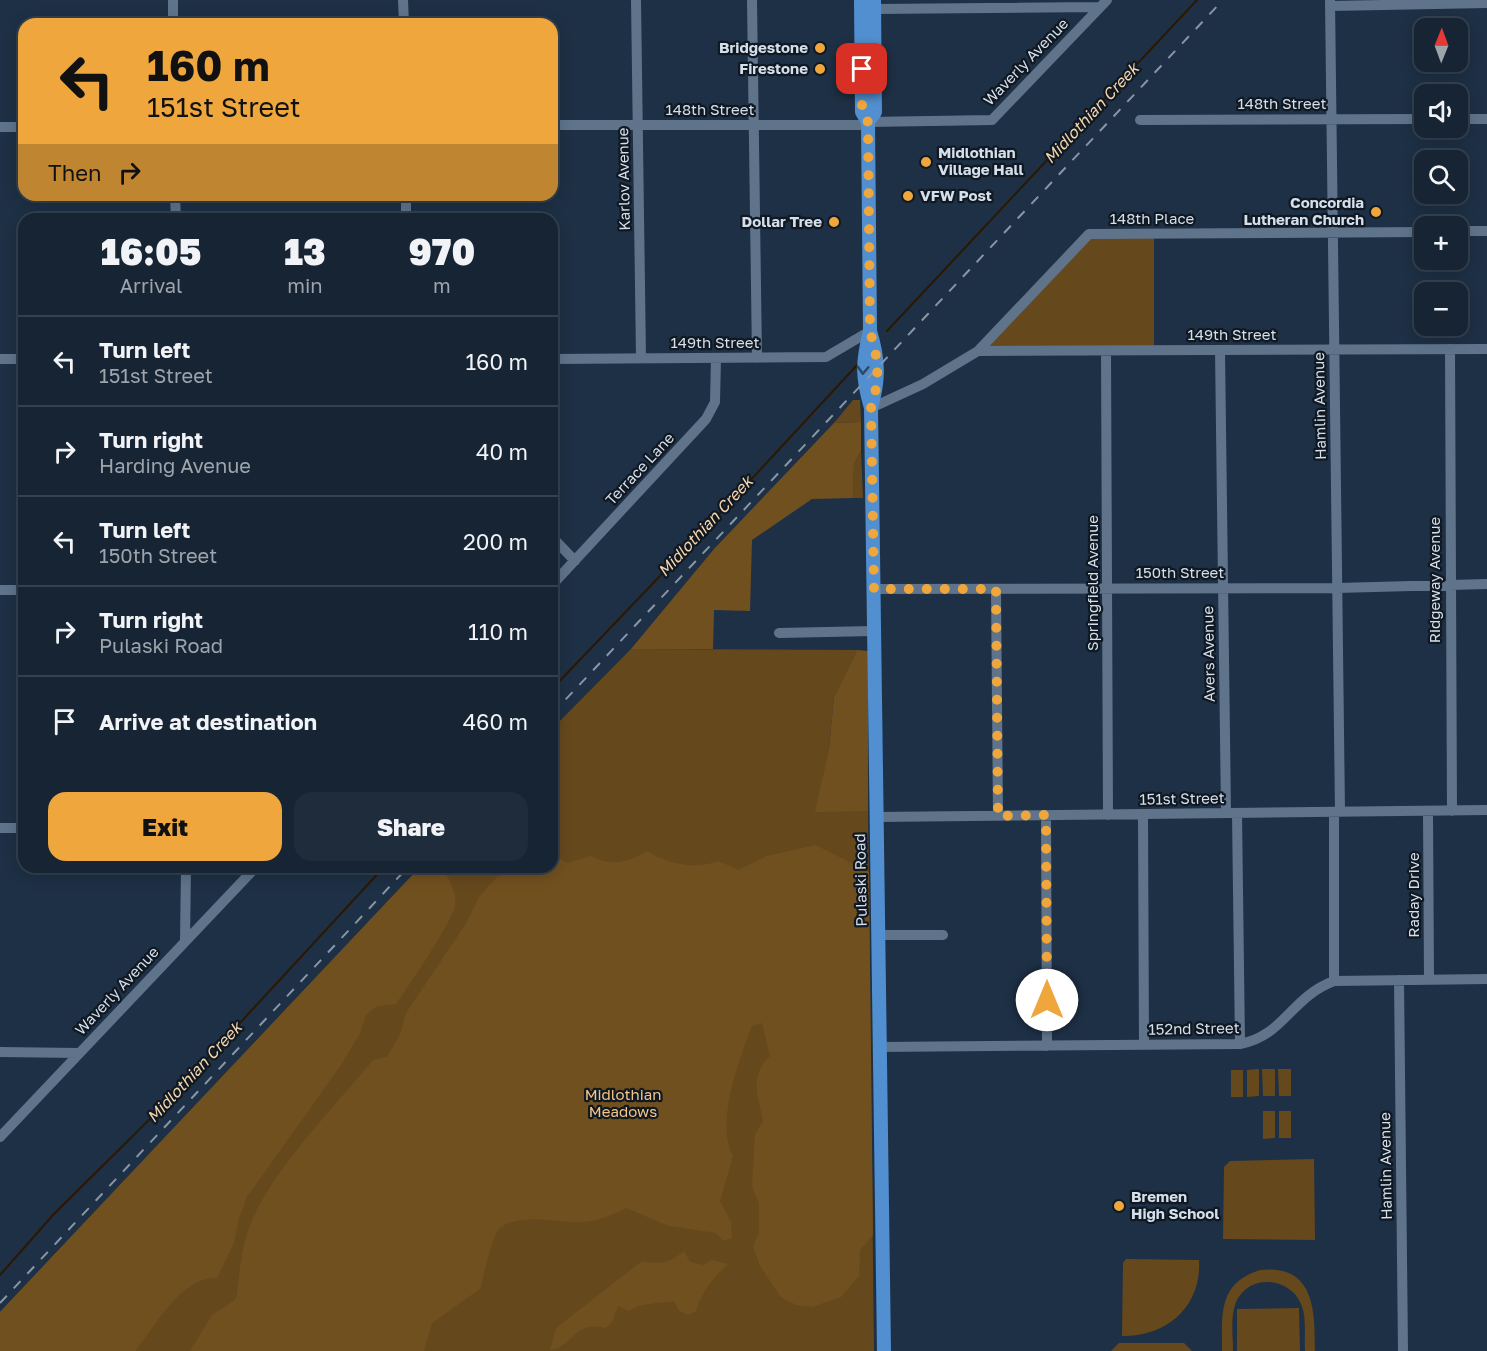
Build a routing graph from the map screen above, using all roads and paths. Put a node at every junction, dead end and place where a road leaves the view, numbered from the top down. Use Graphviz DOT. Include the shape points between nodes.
graph roads {
  1 [pos="173,0"];
  2 [pos="403,0"];
  3 [pos="636,0"];
  4 [pos="752,0"];
  5 [pos="861,0"];
  6 [pos="1330,3"];
  7 [pos="1487,3"];
  8 [pos="1103,4"];
  9 [pos="874,5"];
  10 [pos="173,18"];
  11 [pos="404,18"];
  12 [pos="1331,119"];
  13 [pos="1414,119"];
  14 [pos="1468,119"];
  15 [pos="1487,119"];
  16 [pos="992,120"];
  17 [pos="1140,120"];
  18 [pos="868,123"];
  19 [pos="558,125"];
  20 [pos="638,125"];
  21 [pos="754,125"];
  22 [pos="0,127"];
  23 [pos="18,127"];
  24 [pos="1468,231"];
  25 [pos="1487,231"];
  26 [pos="1333,232"];
  27 [pos="1414,232"];
  28 [pos="870,332"];
  29 [pos="1334,349"];
  30 [pos="1450,349"];
  31 [pos="1487,349"];
  32 [pos="1220,350"];
  33 [pos="978,351"];
  34 [pos="1106,351"];
  35 [pos="558,358"];
  36 [pos="641,358"];
  37 [pos="716,358"];
  38 [pos="757,358"];
  39 [pos="0,359"];
  40 [pos="18,359"];
  41 [pos="871,408"];
  42 [pos="558,543"];
  43 [pos="575,561"];
  44 [pos="558,579"];
  45 [pos="1450,584"];
  46 [pos="1487,584"];
  47 [pos="1108,588"];
  48 [pos="1223,588"];
  49 [pos="1337,588"];
  50 [pos="874,589"];
  51 [pos="996,589"];
  52 [pos="18,590"];
  53 [pos="0,591"];
  54 [pos="874,631"];
  55 [pos="779,633"];
  56 [pos="1487,810"];
  57 [pos="1428,811"];
  58 [pos="1452,811"];
  59 [pos="1337,812"];
  60 [pos="1231,813"];
  61 [pos="1143,814"];
  62 [pos="1046,815"];
  63 [pos="1108,815"];
  64 [pos="998,816"];
  65 [pos="877,817"];
  66 [pos="0,828"];
  67 [pos="18,828"];
  68 [pos="186,873"];
  69 [pos="250,873"];
  70 [pos="879,935"];
  71 [pos="943,935"];
  72 [pos="185,941"];
  73 [pos="1399,980"];
  74 [pos="1429,980"];
  75 [pos="1487,980"];
  76 [pos="1334,981"];
  77 [pos="1240,1044"];
  78 [pos="1144,1045"];
  79 [pos="1047,1046"];
  80 [pos="880,1047"];
  81 [pos="0,1052"];
  82 [pos="79,1053"];
  83 [pos="0,1137"];
  84 [pos="884,1351"];
  85 [pos="1403,1351"];
  1 -- 10 [label="street"];
  2 -- 11 [label="street"];
  3 -- 20 [label="street, Karlov Avenue"];
  4 -- 21 [label="street"];
  5 -- 18 [label="main road, Pulaski Road" via="862,112"];
  6 -- 7 [label="street"];
  6 -- 12 [label="street, Hamlin Avenue"];
  8 -- 9 [label="street"];
  8 -- 16 [label="street, Waverly Avenue"];
  9 -- 18 [label="main road, Pulaski Road" via="875,112"];
  12 -- 13 [label="street, 148th Street"];
  12 -- 17 [label="street, 148th Street"];
  12 -- 26 [label="street, Hamlin Avenue"];
  14 -- 15 [label="street"];
  16 -- 18 [label="street, 148th Street"];
  18 -- 21 [label="street, 148th Street"];
  18 -- 28 [label="main road, Pulaski Road"];
  19 -- 20 [label="street, 148th Street"];
  20 -- 21 [label="street, 148th Street"];
  20 -- 36 [label="street, Karlov Avenue"];
  21 -- 38 [label="street"];
  22 -- 23 [label="street"];
  24 -- 25 [label="street"];
  26 -- 27 [label="street, 148th Place"];
  26 -- 29 [label="street, Hamlin Avenue"];
  26 -- 33 [label="street, 148th Place" via="1089,234"];
  28 -- 38 [label="street, 149th Street" via="826,357"];
  28 -- 41 [label="main road, Pulaski Road" via="878,365"];
  29 -- 30 [label="street, 149th Street"];
  29 -- 32 [label="street, 149th Street"];
  29 -- 49 [label="street, Hamlin Avenue"];
  30 -- 31 [label="street, 149th Street"];
  30 -- 45 [label="street, Ridgeway Avenue"];
  32 -- 34 [label="street, 149th Street"];
  32 -- 48 [label="street, Avers Avenue"];
  33 -- 34 [label="street, 149th Street"];
  33 -- 41 [label="street, 148th Place" via="923,384"];
  34 -- 47 [label="street, Springfield Avenue"];
  35 -- 36 [label="street, 149th Street"];
  36 -- 37 [label="street, 149th Street"];
  37 -- 38 [label="street, 149th Street"];
  37 -- 43 [label="street, Terrace Lane" via="715,402 706,419"];
  39 -- 40 [label="street"];
  41 -- 50 [label="main road, Pulaski Road"];
  42 -- 43 [label="street"];
  43 -- 44 [label="street, Terrace Lane"];
  45 -- 46 [label="street, 150th Street"];
  45 -- 49 [label="street, 150th Street"];
  45 -- 58 [label="street, Ridgeway Avenue"];
  47 -- 48 [label="street, 150th Street"];
  47 -- 51 [label="street, 150th Street"];
  47 -- 63 [label="street, Springfield Avenue"];
  48 -- 49 [label="street, 150th Street"];
  48 -- 60 [label="street, Avers Avenue"];
  49 -- 59 [label="street, Hamlin Avenue"];
  50 -- 51 [label="street, 150th Street"];
  50 -- 54 [label="main road, Pulaski Road"];
  51 -- 64 [label="street"];
  52 -- 53 [label="street"];
  54 -- 55 [label="street"];
  54 -- 65 [label="main road, Pulaski Road"];
  56 -- 58 [label="street, 151st Street"];
  57 -- 58 [label="street, 151st Street"];
  57 -- 59 [label="street, 151st Street"];
  57 -- 74 [label="street, Raday Drive"];
  59 -- 60 [label="street, 151st Street"];
  59 -- 76 [label="street, Hamlin Avenue"];
  60 -- 61 [label="street, 151st Street"];
  60 -- 77 [label="street, Avers Avenue"];
  61 -- 63 [label="street, 151st Street"];
  61 -- 78 [label="street"];
  62 -- 63 [label="street, 151st Street"];
  62 -- 64 [label="street, 151st Street"];
  62 -- 79 [label="street"];
  64 -- 65 [label="street, 151st Street"];
  65 -- 70 [label="main road, Pulaski Road"];
  66 -- 67 [label="street"];
  68 -- 72 [label="street"];
  69 -- 72 [label="street, Waverly Avenue"];
  70 -- 71 [label="street"];
  70 -- 80 [label="main road, Pulaski Road"];
  72 -- 82 [label="street, Waverly Avenue"];
  73 -- 74 [label="street, 152nd Street"];
  73 -- 76 [label="street, 152nd Street"];
  73 -- 85 [label="street, Hamlin Avenue"];
  74 -- 75 [label="street, 152nd Street"];
  76 -- 77 [label="street, 152nd Street" via="1303,997 1272,1031 1256,1041"];
  77 -- 78 [label="street, 152nd Street"];
  78 -- 79 [label="street, 152nd Street"];
  79 -- 80 [label="street, 152nd Street"];
  80 -- 84 [label="main road, Pulaski Road"];
  81 -- 82 [label="street"];
  82 -- 83 [label="street, Waverly Avenue"];
}
